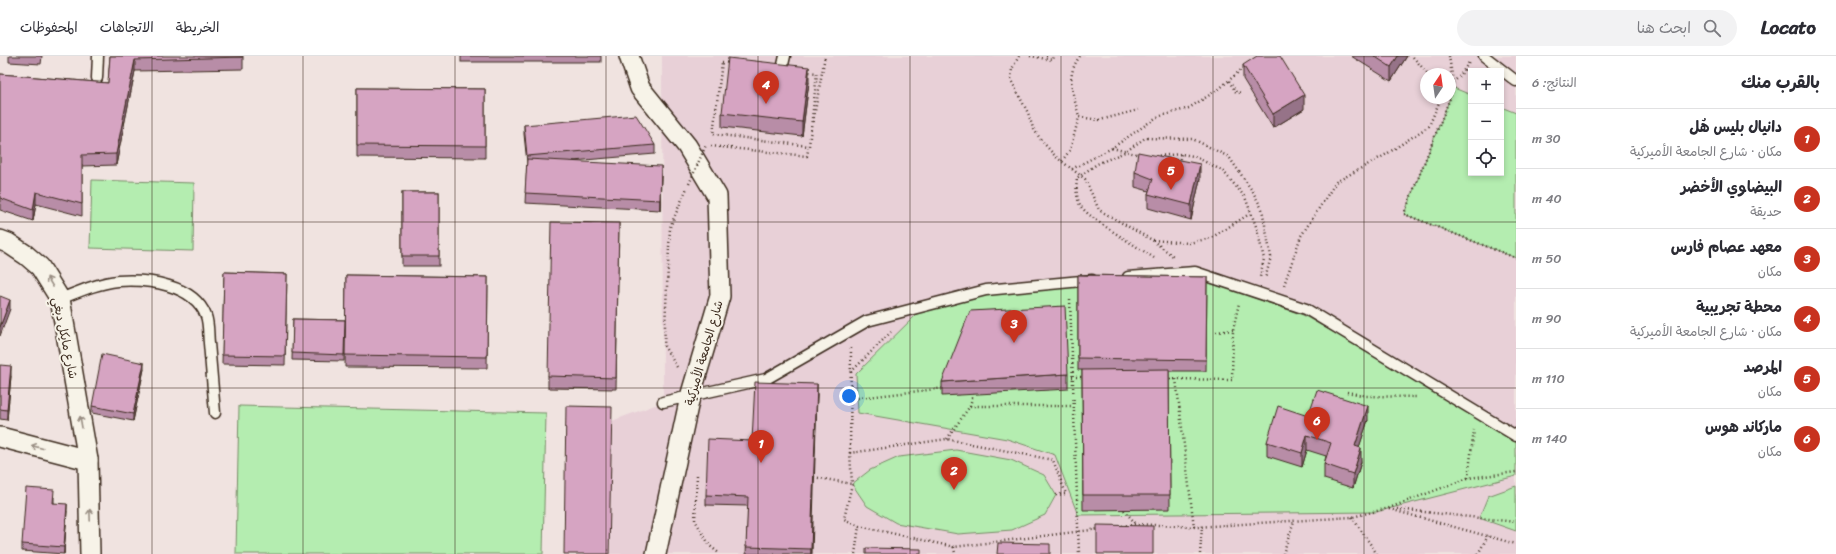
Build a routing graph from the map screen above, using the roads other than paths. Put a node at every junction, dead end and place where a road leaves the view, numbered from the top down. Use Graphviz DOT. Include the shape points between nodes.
graph roads {
  1 [pos="98,56"];
  2 [pos="629,56"];
  3 [pos="785,56"];
  4 [pos="1484,56"];
  5 [pos="782,69"];
  6 [pos="97,78"];
  7 [pos="1516,81"];
  8 [pos="0,240"];
  9 [pos="1119,278"];
  10 [pos="1104,279"];
  11 [pos="60,299"];
  12 [pos="693,389"];
  13 [pos="663,402"];
  14 [pos="215,413"];
  15 [pos="1516,436"];
  16 [pos="0,437"];
  17 [pos="88,460"];
  18 [pos="90,554"];
  19 [pos="656,554"];
  1 -- 6 [label="lane"];
  2 -- 12 [label="street, شارع الجامعة الأميركية" via="640,88 687,146 717,196 720,296"];
  3 -- 5 [label="lane"];
  4 -- 7 [label="lane"];
  11 -- 8 [label="street, شارع مايكل دبغي, one-way" via="40,267 26,255"];
  9 -- 15 [label="lane" via="1195,272 1257,293 1280,297 1306,309"];
  10 -- 12 [label="lane" via="986,290 867,321 766,379"];
  11 -- 14 [label="lane" via="88,288 117,281 141,281 163,285 185,292 194,298 206,316"];
  17 -- 11 [label="street, شارع مايكل دبغي, one-way"];
  12 -- 13 [label="lane"];
  12 -- 19 [label="street, شارع الجامعة الأميركية"];
  17 -- 16 [label="street, one-way"];
  18 -- 17 [label="street, شارع مايكل دبغي, one-way"];
}
